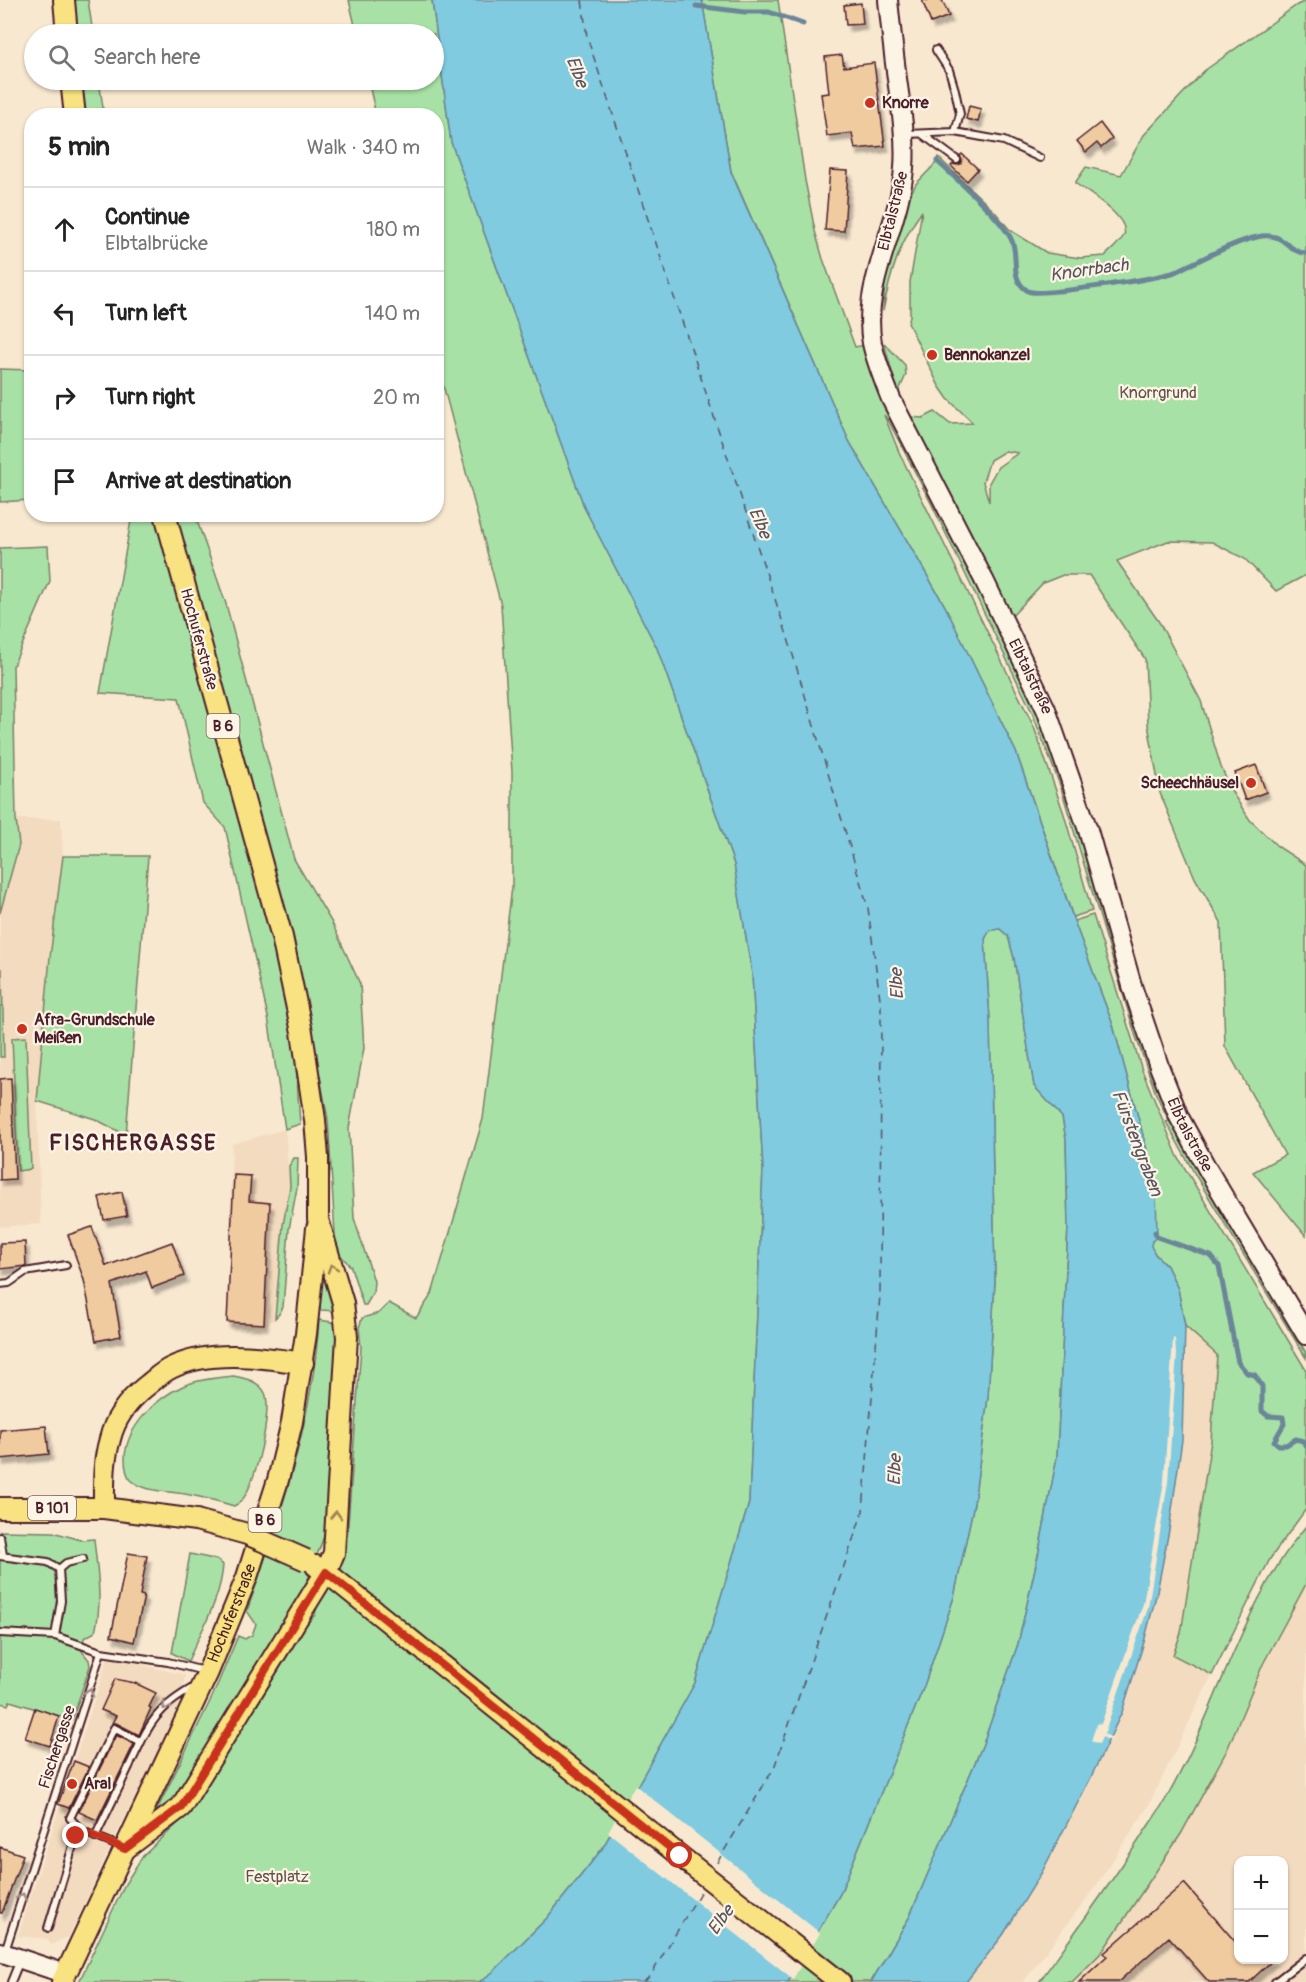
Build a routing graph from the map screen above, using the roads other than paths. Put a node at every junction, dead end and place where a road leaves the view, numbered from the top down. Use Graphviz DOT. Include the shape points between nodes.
graph roads {
  1 [pos="63,0"];
  2 [pos="888,0"];
  3 [pos="66,24"];
  4 [pos="936,50"];
  5 [pos="72,90"];
  6 [pos="74,108"];
  7 [pos="956,132"];
  8 [pos="912,134"];
  9 [pos="1040,158"];
  10 [pos="957,160"];
  11 [pos="167,522"];
  12 [pos="318,1219"];
  13 [pos="66,1265"];
  14 [pos="0,1284"];
  15 [pos="1306,1335"];
  16 [pos="303,1363"];
  17 [pos="0,1508"];
  18 [pos="104,1508"];
  19 [pos="0,1537"];
  20 [pos="1,1556"];
  21 [pos="83,1559"];
  22 [pos="59,1569"];
  23 [pos="326,1572"];
  24 [pos="0,1633"];
  25 [pos="55,1636"];
  26 [pos="101,1652"];
  27 [pos="205,1677"];
  28 [pos="141,1742"];
  29 [pos="82,1831"];
  30 [pos="95,1838"];
  31 [pos="125,1849"];
  32 [pos="48,1928"];
  33 [pos="8,1954"];
  34 [pos="1306,1958"];
  35 [pos="64,1978"];
  36 [pos="11,1982"];
  37 [pos="840,1982"];
  38 [pos="1275,1982"];
  1 -- 3 [label="main road"];
  2 -- 8 [label="street, Elbtalstraße"];
  4 -- 7 [label="lane" via="949,70 955,90 960,114"];
  5 -- 6 [label="main road"];
  7 -- 8 [label="lane"];
  7 -- 9 [label="lane" via="1004,141"];
  8 -- 10 [label="lane"];
  8 -- 15 [label="street, Elbtalstraße" via="871,317 872,344 883,378 1046,709 1088,830 1133,989 1179,1117"];
  11 -- 12 [label="main road, Hochuferstraße / B 6" via="282,937 315,1120"];
  12 -- 16 [label="main road, Hochuferstraße / B 6"];
  23 -- 12 [label="main road, one-way" via="334,1553 347,1337 343,1303"];
  13 -- 14 [label="lane" via="25,1272"];
  16 -- 18 [label="main road" via="219,1357 168,1369 139,1392 119,1416 104,1464"];
  16 -- 27 [label="main road, Hochuferstraße / B 6" via="278,1480 247,1577"];
  17 -- 18 [label="main road, B 101"];
  18 -- 23 [label="main road, B 101, bridge" via="196,1520 247,1534"];
  19 -- 20 [label="lane"];
  20 -- 22 [label="lane" via="48,1562"];
  21 -- 22 [label="lane"];
  22 -- 25 [label="lane" via="61,1601"];
  23 -- 31 [label="main road" via="181,1807"];
  23 -- 37 [label="main road, B 101"];
  24 -- 25 [label="lane"];
  25 -- 26 [label="lane"];
  26 -- 27 [label="lane" via="168,1662"];
  33 -- 26 [label="lane, Fischergasse, one-way"];
  27 -- 28 [label="lane, one-way" via="173,1699 150,1723"];
  27 -- 31 [label="main road, Hochuferstraße / B 6"];
  28 -- 29 [label="lane" via="114,1728 70,1818"];
  28 -- 30 [label="lane"];
  29 -- 30 [label="lane"];
  29 -- 32 [label="lane" via="76,1836"];
  30 -- 31 [label="lane"];
  31 -- 35 [label="main road, Hochuferstraße / B 6"];
  33 -- 35 [label="street"];
  33 -- 36 [label="lane, Fischergasse"];
  34 -- 38 [label="lane"];
}
